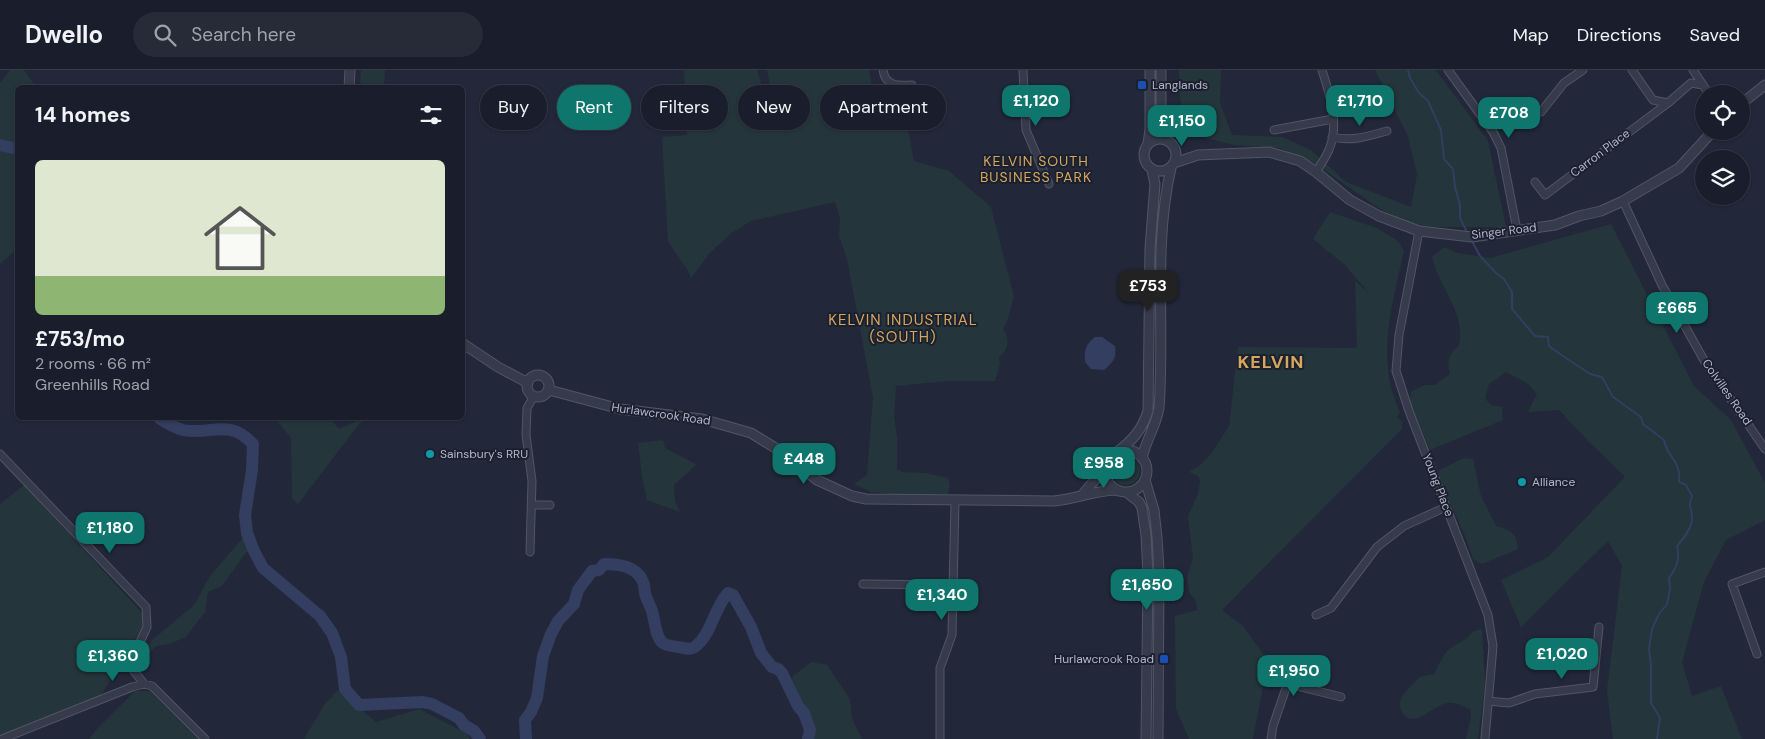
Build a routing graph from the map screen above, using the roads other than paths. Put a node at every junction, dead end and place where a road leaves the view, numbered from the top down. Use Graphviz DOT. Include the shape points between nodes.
graph roads {
  1 [pos="350,70"];
  2 [pos="883,70"];
  3 [pos="1023,70"];
  4 [pos="1150,70"];
  5 [pos="1161,70"];
  6 [pos="1322,70"];
  7 [pos="1448,70"];
  8 [pos="1583,70"];
  9 [pos="1632,70"];
  10 [pos="1693,70"];
  11 [pos="349,85"];
  12 [pos="897,85"];
  13 [pos="1703,85"];
  14 [pos="1765,85"];
  15 [pos="1369,91"];
  16 [pos="1750,97"];
  17 [pos="1331,101"];
  18 [pos="1668,103"];
  19 [pos="1541,112"];
  20 [pos="1333,119"];
  21 [pos="1274,130"];
  22 [pos="1388,131"];
  23 [pos="1332,137"];
  24 [pos="1705,140"];
  25 [pos="1148,144"];
  26 [pos="1170,144"];
  27 [pos="1198,155"];
  28 [pos="1172,166"];
  29 [pos="1152,170"];
  30 [pos="1316,172"];
  31 [pos="1535,182"];
  32 [pos="1049,184"];
  33 [pos="1623,201"];
  34 [pos="1517,230"];
  35 [pos="1419,231"];
  36 [pos="465,345"];
  37 [pos="528,383"];
  38 [pos="549,390"];
  39 [pos="534,396"];
  40 [pos="1765,449"];
  41 [pos="1117,452"];
  42 [pos="0,454"];
  43 [pos="1142,458"];
  44 [pos="1106,467"];
  45 [pos="1144,480"];
  46 [pos="1122,491"];
  47 [pos="1083,494"];
  48 [pos="955,500"];
  49 [pos="532,505"];
  50 [pos="550,506"];
  51 [pos="1446,507"];
  52 [pos="530,552"];
  53 [pos="1765,572"];
  54 [pos="863,584"];
  55 [pos="953,585"];
  56 [pos="1316,616"];
  57 [pos="1599,627"];
  58 [pos="1757,654"];
  59 [pos="144,684"];
  60 [pos="1341,697"];
  61 [pos="1488,701"];
  62 [pos="2,739"];
  63 [pos="206,739"];
  64 [pos="940,739"];
  65 [pos="1146,739"];
  66 [pos="1158,739"];
  67 [pos="1272,739"];
  68 [pos="1484,739"];
  1 -- 11 [label="street"];
  2 -- 12 [label="street" via="889,83"];
  3 -- 32 [label="street" via="1026,130"];
  4 -- 25 [label="street"];
  5 -- 26 [label="street" via="1161,125"];
  6 -- 17 [label="street"];
  7 -- 34 [label="street" via="1501,148"];
  8 -- 19 [label="street" via="1564,84"];
  9 -- 18 [label="street" via="1653,100"];
  10 -- 13 [label="street"];
  13 -- 18 [label="street, Carron Place" via="1692,83"];
  14 -- 16 [label="street"];
  15 -- 17 [label="street"];
  17 -- 20 [label="street"];
  18 -- 31 [label="street, Carron Place" via="1545,194"];
  20 -- 21 [label="street"];
  20 -- 23 [label="street"];
  22 -- 23 [label="street" via="1354,140"];
  23 -- 30 [label="street"];
  24 -- 33 [label="street, Singer Road" via="1679,168"];
  25 -- 26 [label="street" via="1157,139"];
  25 -- 29 [label="street" via="1144,160"];
  26 -- 27 [label="street, Singer Road"];
  26 -- 28 [label="street" via="1176,155"];
  27 -- 28 [label="street, Singer Road"];
  27 -- 30 [label="street, Singer Road" via="1269,152 1300,161"];
  28 -- 29 [label="street" via="1161,172"];
  28 -- 43 [label="street" via="1164,196 1160,245 1159,408"];
  29 -- 41 [label="street" via="1155,184 1150,231 1149,404 1139,432"];
  30 -- 35 [label="street, Singer Road" via="1350,200 1379,216"];
  33 -- 34 [label="street, Singer Road" via="1556,225"];
  33 -- 40 [label="street, Colvilles Road" via="1662,285 1705,362"];
  34 -- 35 [label="street, Singer Road" via="1472,237"];
  35 -- 51 [label="street, Young Place" via="1399,335 1396,371"];
  36 -- 37 [label="street"];
  37 -- 38 [label="street" via="532,377 542,376 549,383"];
  37 -- 39 [label="street" via="529,392"];
  38 -- 39 [label="street" via="541,397"];
  38 -- 48 [label="street, Hurlawcrook Road" via="620,409 702,418 751,433 782,452 817,480 852,496"];
  39 -- 49 [label="street" via="527,408 526,435"];
  41 -- 43 [label="street" via="1128,450"];
  41 -- 44 [label="street"];
  42 -- 59 [label="street" via="146,607 147,627 133,657 134,672"];
  43 -- 45 [label="street" via="1147,470"];
  44 -- 46 [label="street" via="1108,481"];
  44 -- 47 [label="street"];
  45 -- 46 [label="street" via="1137,489"];
  45 -- 66 [label="street" via="1154,510 1159,570"];
  46 -- 47 [label="street, Hurlawcrook Road"];
  46 -- 65 [label="street" via="1139,502 1146,535"];
  47 -- 48 [label="street, Hurlawcrook Road" via="1073,499 1054,501"];
  48 -- 55 [label="street"];
  49 -- 50 [label="street"];
  49 -- 52 [label="street"];
  51 -- 56 [label="street" via="1404,526 1377,547 1331,608"];
  51 -- 61 [label="street, Young Place" via="1488,615 1493,646"];
  53 -- 58 [label="street" via="1732,584"];
  54 -- 55 [label="street"];
  55 -- 64 [label="street" via="952,635 940,668"];
  57 -- 61 [label="street" via="1593,687 1535,694 1509,703"];
  59 -- 62 [label="street"];
  59 -- 63 [label="street" via="152,686"];
  60 -- 67 [label="street" via="1292,685 1286,688"];
  61 -- 68 [label="street, Young Place"];
}
